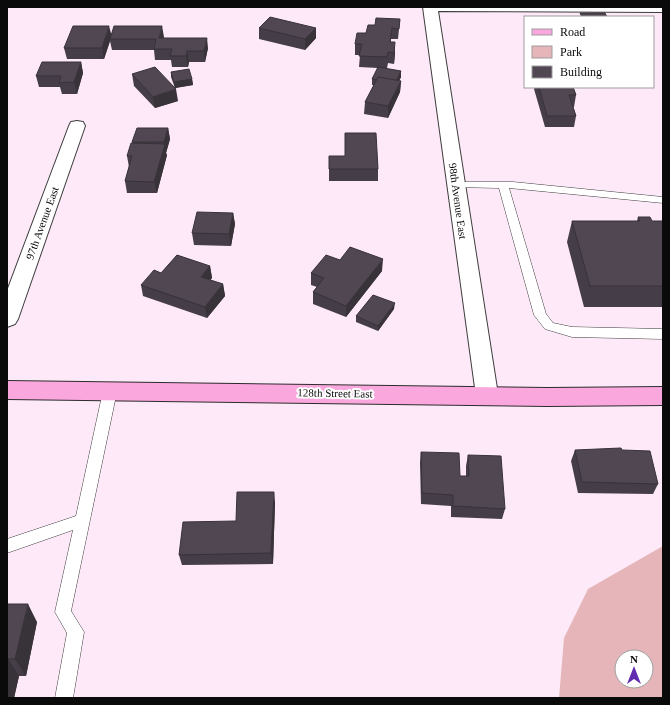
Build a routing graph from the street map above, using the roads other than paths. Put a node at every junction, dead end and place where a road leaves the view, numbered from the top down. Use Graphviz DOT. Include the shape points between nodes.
graph roads {
  1 [pos="430,7"];
  2 [pos="663,8"];
  3 [pos="77,126"];
  4 [pos="456,185"];
  5 [pos="503,185"];
  6 [pos="663,200"];
  7 [pos="7,319"];
  8 [pos="663,334"];
  9 [pos="7,390"];
  10 [pos="110,391"];
  11 [pos="486,395"];
  12 [pos="663,396"];
  13 [pos="83,520"];
  14 [pos="7,546"];
  15 [pos="64,698"];
  1 -- 2 [label="street"];
  1 -- 4 [label="street, 98th Avenue East"];
  3 -- 7 [label="street, 97th Avenue East"];
  4 -- 5 [label="lane"];
  4 -- 11 [label="street, 98th Avenue East"];
  5 -- 6 [label="lane"];
  5 -- 8 [label="lane" via="540,315 549,326 572,332"];
  9 -- 10 [label="street, 128th Street East"];
  10 -- 11 [label="street, 128th Street East"];
  10 -- 13 [label="lane"];
  11 -- 12 [label="street, 128th Street East"];
  13 -- 14 [label="lane"];
  13 -- 15 [label="lane" via="63,612 76,632"];
}
